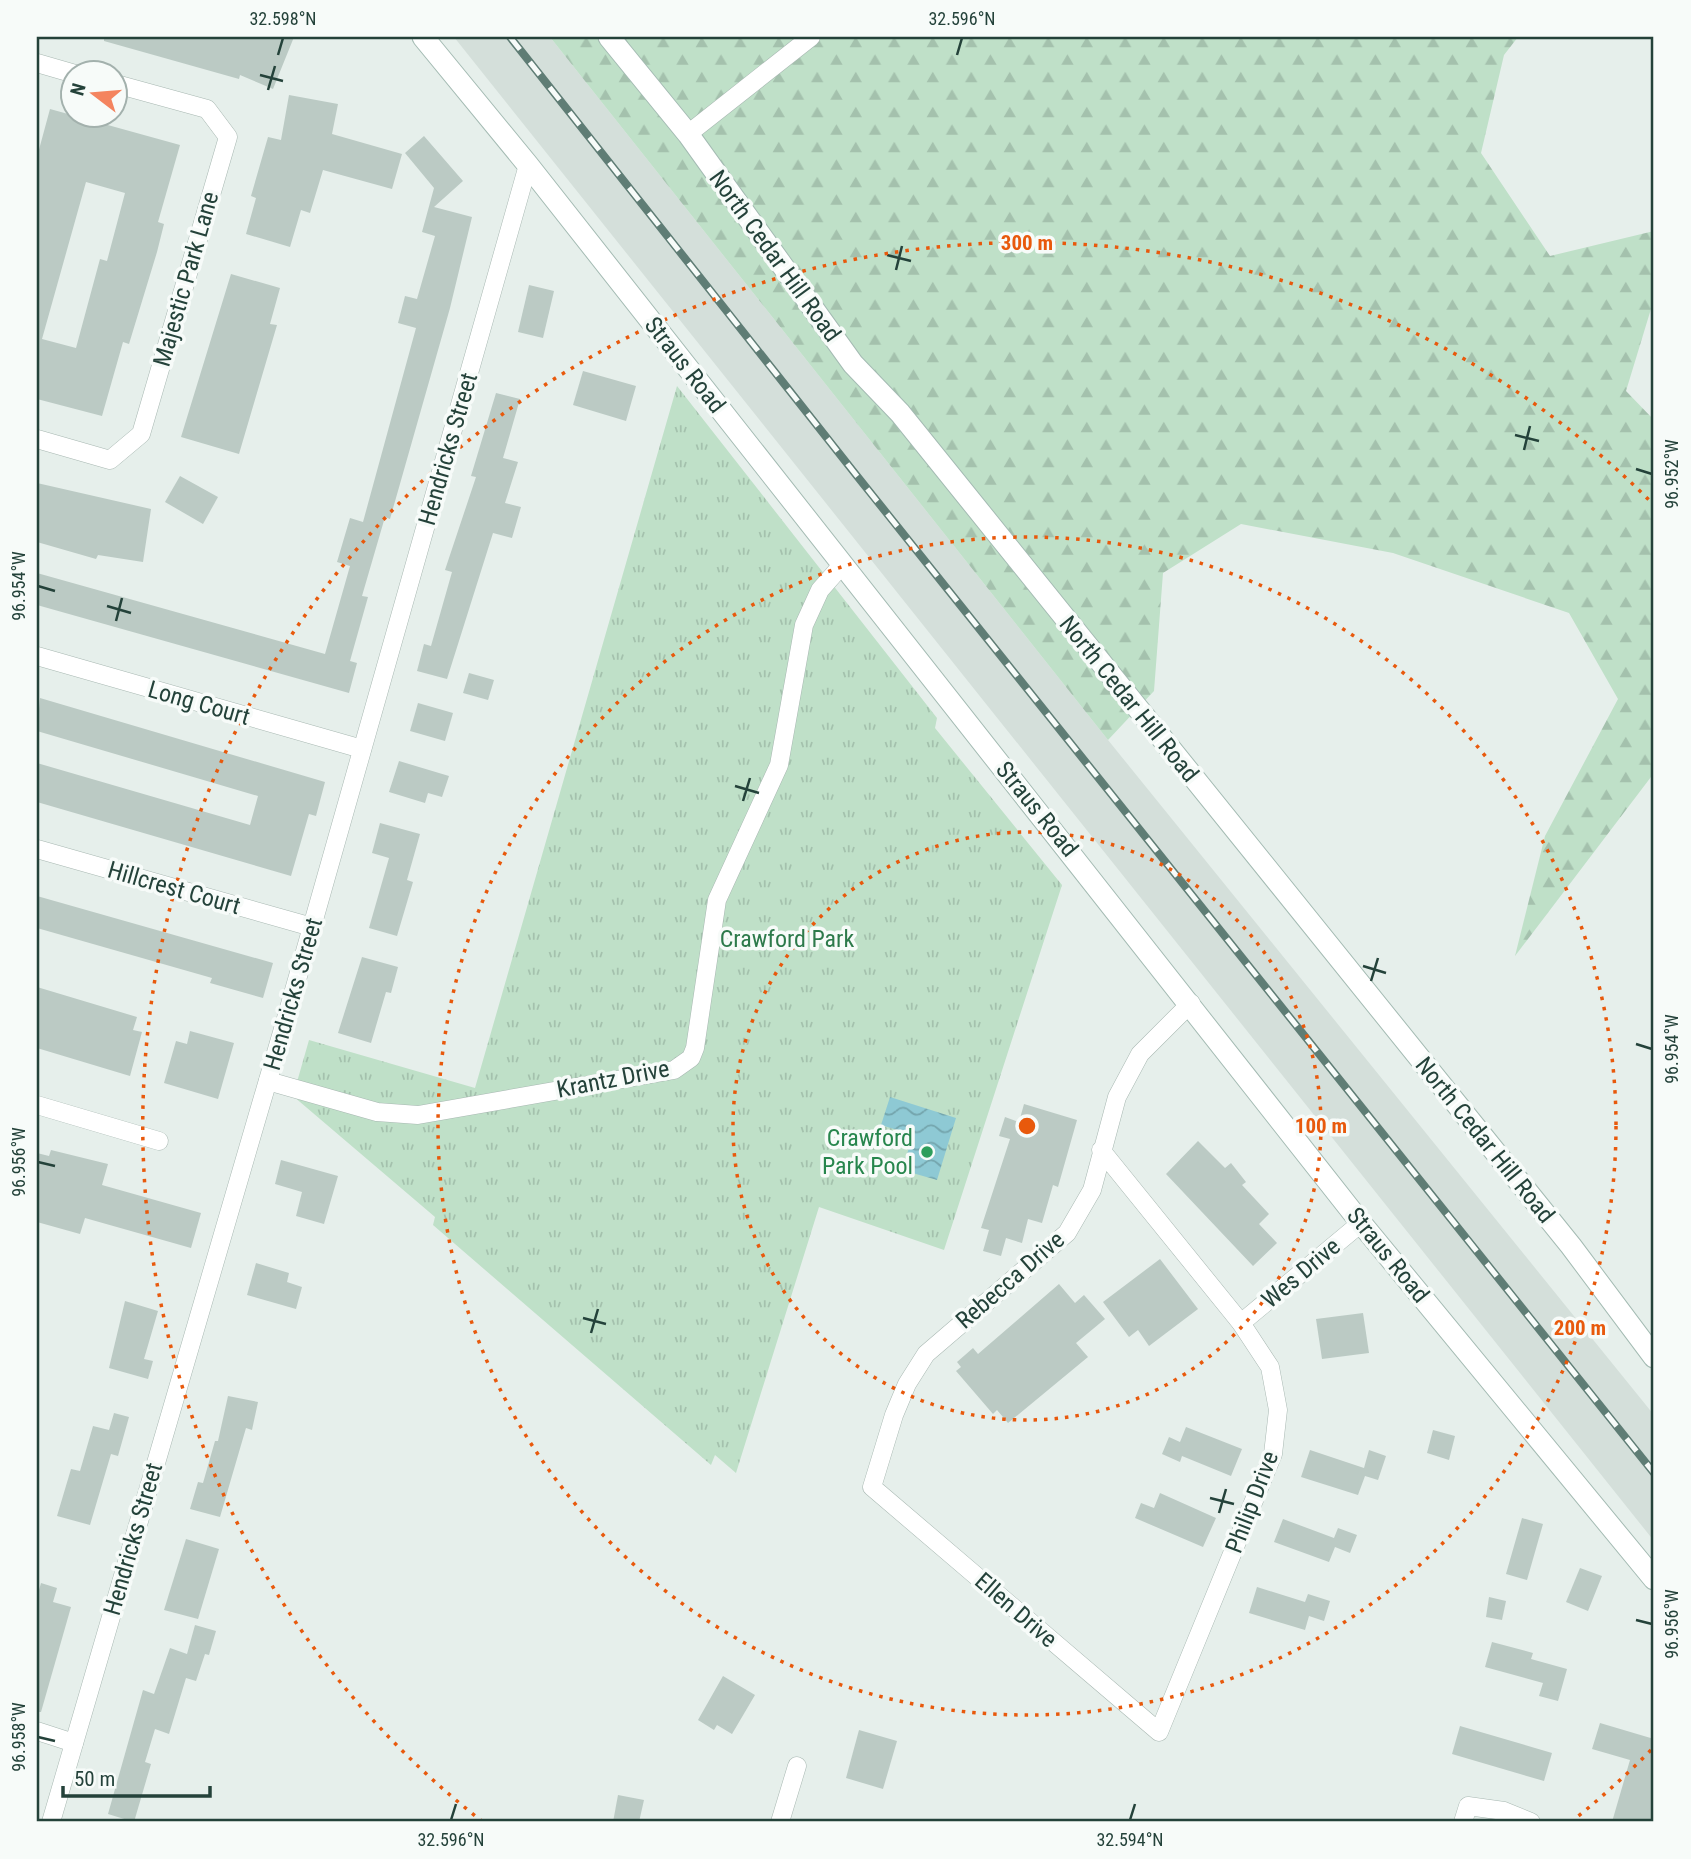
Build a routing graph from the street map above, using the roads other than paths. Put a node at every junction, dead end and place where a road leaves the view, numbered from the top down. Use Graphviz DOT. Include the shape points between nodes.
graph roads {
  1 [pos="423,37"];
  2 [pos="609,37"];
  3 [pos="811,37"];
  4 [pos="37,63"];
  5 [pos="60,70"];
  6 [pos="130,88"];
  7 [pos="688,134"];
  8 [pos="528,165"];
  9 [pos="37,439"];
  10 [pos="842,565"];
  11 [pos="37,656"];
  12 [pos="362,749"];
  13 [pos="37,849"];
  14 [pos="312,927"];
  15 [pos="1191,1003"];
  16 [pos="268,1081"];
  17 [pos="37,1105"];
  18 [pos="159,1141"];
  19 [pos="1101,1150"];
  20 [pos="1361,1223"];
  21 [pos="1241,1323"];
  22 [pos="1654,1357"];
  23 [pos="872,1488"];
  24 [pos="1654,1579"];
  25 [pos="37,1731"];
  26 [pos="1159,1732"];
  27 [pos="74,1743"];
  28 [pos="797,1766"];
  29 [pos="1465,1814"];
  30 [pos="51,1822"];
  31 [pos="780,1822"];
  32 [pos="1531,1822"];
  1 -- 8 [label="street, Straus Road"];
  2 -- 7 [label="street, North Cedar Hill Road"];
  3 -- 7 [label="street"];
  4 -- 5 [label="street"];
  6 -- 9 [label="street, Majestic Park Lane" via="207,109 228,137 141,434 110,460"];
  7 -- 22 [label="street, North Cedar Hill Road" via="853,364 900,413 1571,1246"];
  8 -- 10 [label="street, Straus Road"];
  8 -- 12 [label="street, Hendricks Street"];
  10 -- 15 [label="street, Straus Road"];
  10 -- 16 [label="street, Krantz Drive" via="820,590 804,625 779,765 717,900 691,1058 674,1070 418,1115 377,1112"];
  11 -- 12 [label="street, Long Court"];
  12 -- 14 [label="street, Hendricks Street"];
  13 -- 14 [label="street, Hillcrest Court"];
  14 -- 16 [label="street, Hendricks Street"];
  15 -- 19 [label="street, Rebecca Drive" via="1140,1054 1117,1097"];
  15 -- 20 [label="street, Straus Road"];
  16 -- 27 [label="street, Hendricks Street"];
  17 -- 18 [label="street"];
  19 -- 21 [label="street, Philip Drive"];
  19 -- 23 [label="street, Rebecca Drive" via="1092,1191 1067,1233 926,1354 902,1395"];
  20 -- 21 [label="street, Wes Drive"];
  20 -- 24 [label="street, Straus Road"];
  21 -- 26 [label="street, Philip Drive" via="1270,1367 1278,1410 1273,1454"];
  23 -- 26 [label="street, Ellen Drive"];
  25 -- 27 [label="street"];
  27 -- 30 [label="street, Hendricks Street"];
  28 -- 31 [label="street"];
  29 -- 32 [label="street" via="1504,1811"];
}
